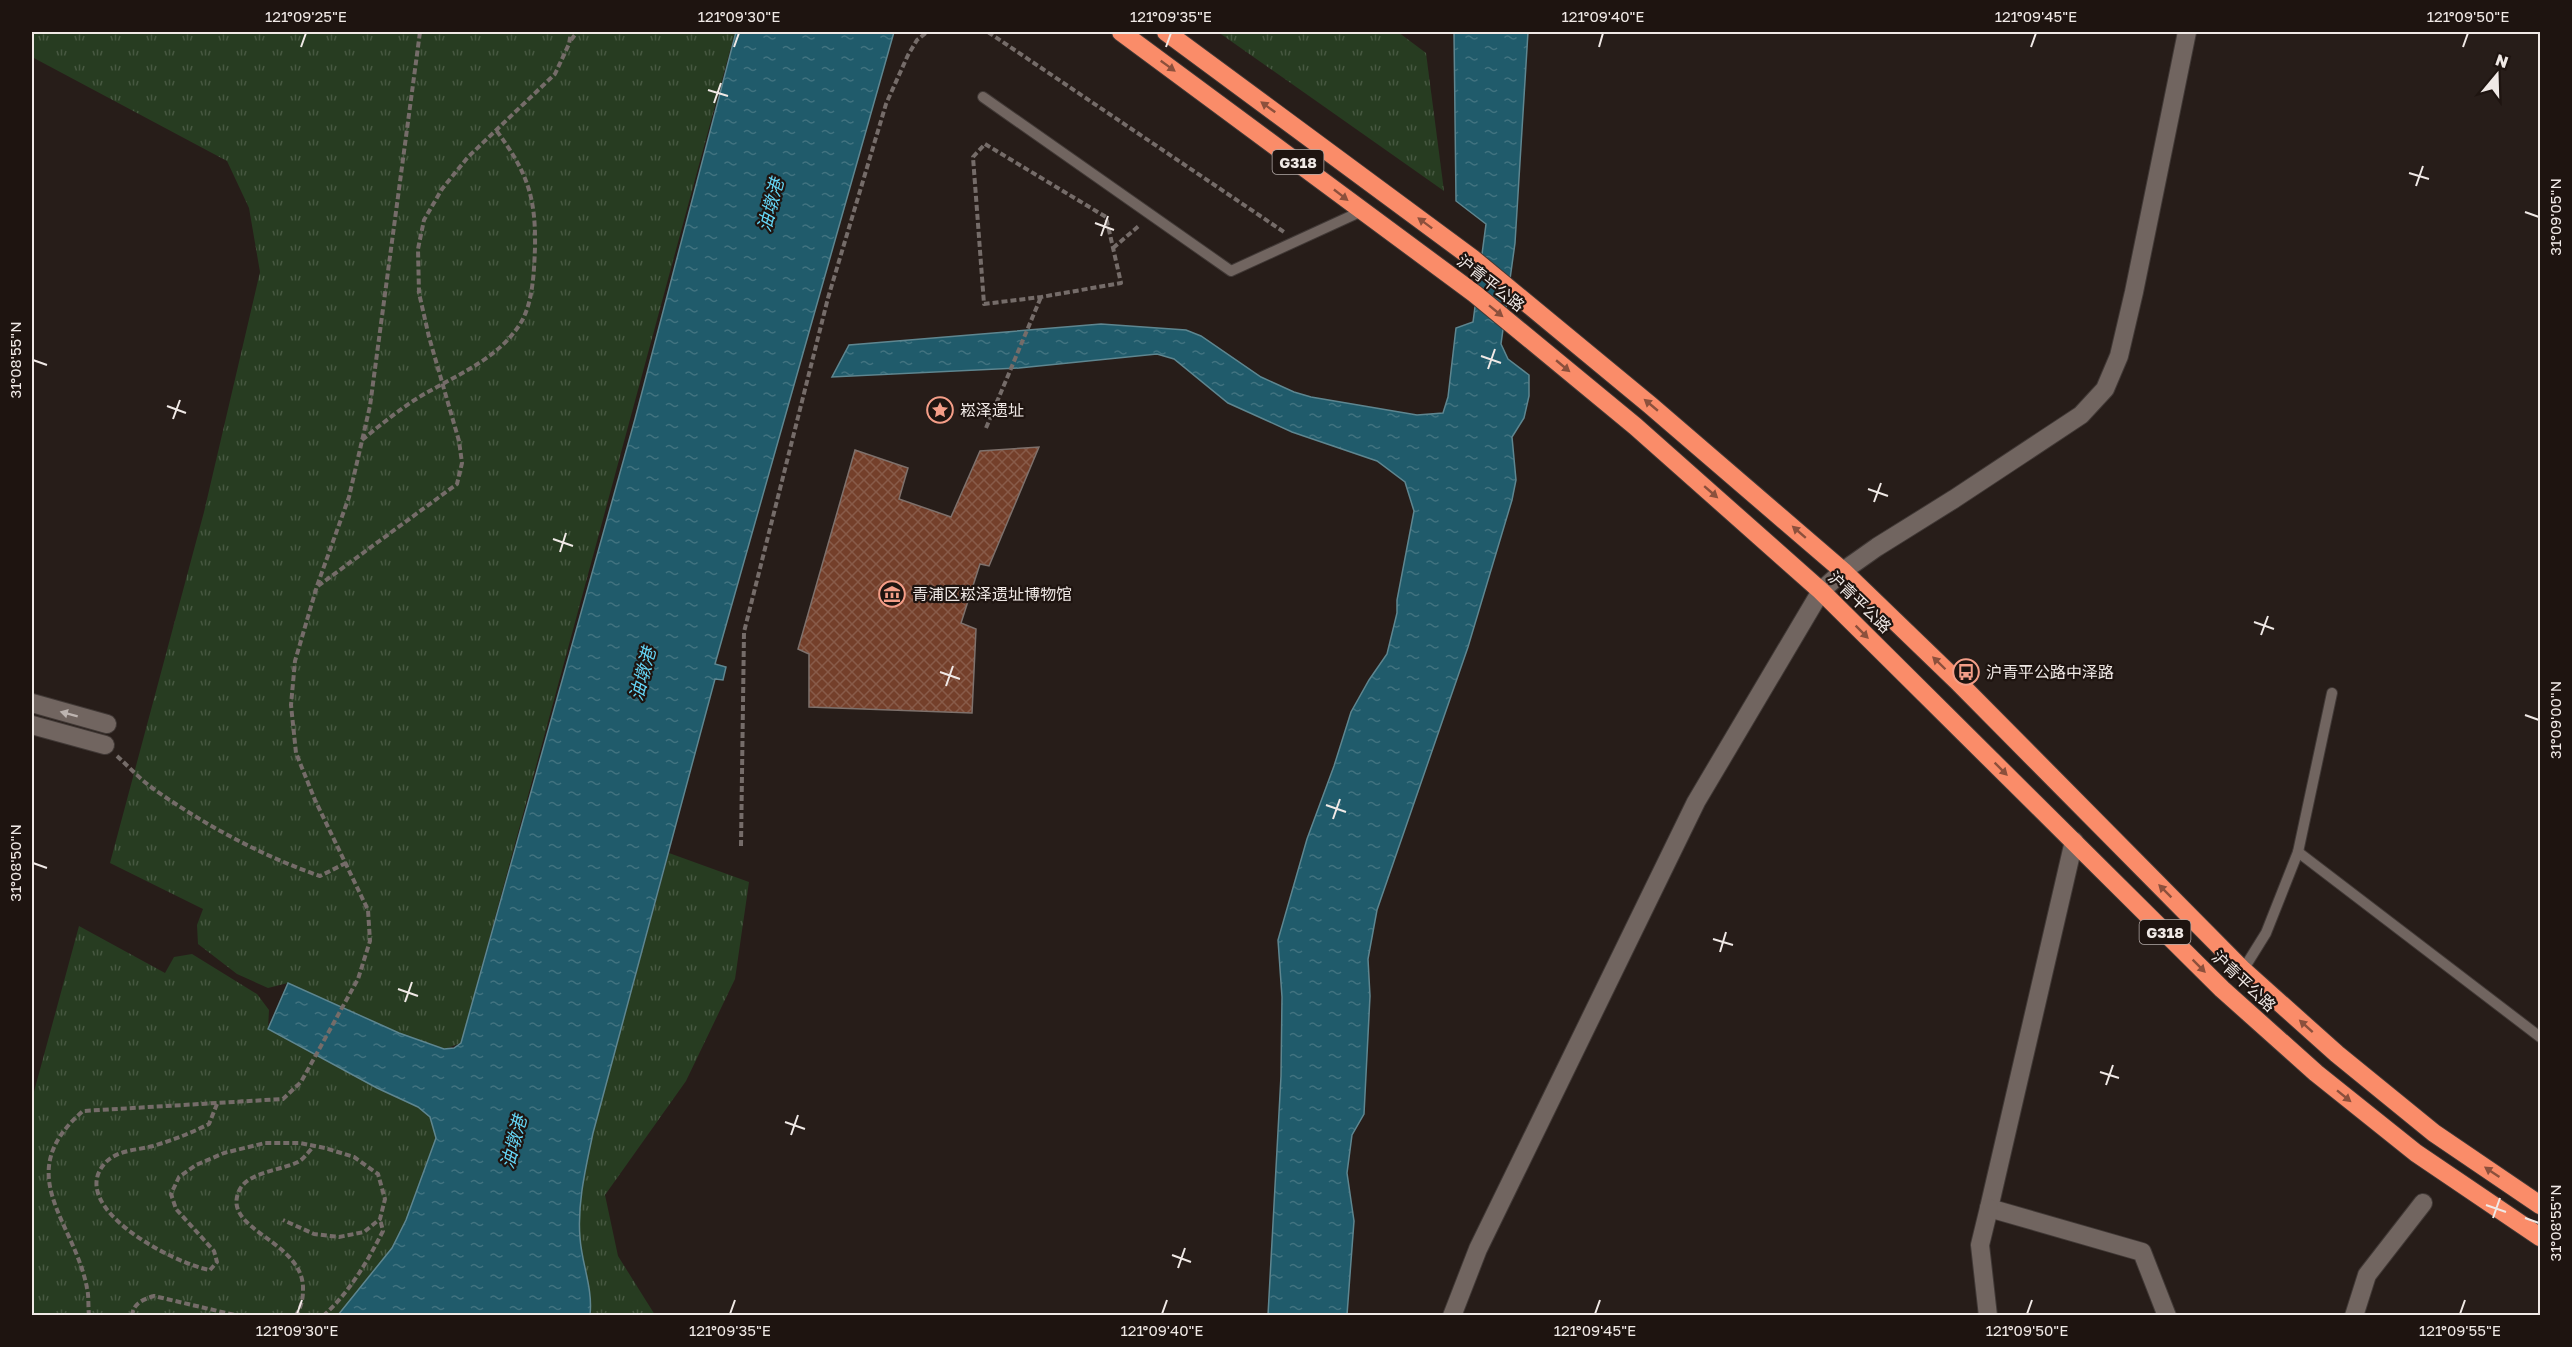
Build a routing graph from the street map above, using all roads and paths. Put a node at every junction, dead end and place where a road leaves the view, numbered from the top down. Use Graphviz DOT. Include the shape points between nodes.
graph roads {
  1 [pos="420,32"];
  2 [pos="571,32"];
  3 [pos="577,32"];
  4 [pos="927,32"];
  5 [pos="988,32"];
  6 [pos="1121,32"];
  7 [pos="1166,32"];
  8 [pos="2187,32"];
  9 [pos="569,44"];
  10 [pos="982,97"];
  11 [pos="496,130"];
  12 [pos="1362,211"];
  13 [pos="1151,215"];
  14 [pos="1297,241"];
  15 [pos="1113,248"];
  16 [pos="1041,297"];
  17 [pos="442,384"];
  18 [pos="986,428"];
  19 [pos="362,440"];
  20 [pos="1843,571"];
  21 [pos="317,586"];
  22 [pos="1821,591"];
  23 [pos="2332,693"];
  24 [pos="32,704"];
  25 [pos="108,724"];
  26 [pos="32,725"];
  27 [pos="105,745"];
  28 [pos="2074,841"];
  29 [pos="741,846"];
  30 [pos="2298,852"];
  31 [pos="346,863"];
  32 [pos="2243,970"];
  33 [pos="2541,1037"];
  34 [pos="217,1104"];
  35 [pos="314,1146"];
  36 [pos="2423,1203"];
  37 [pos="2541,1205"];
  38 [pos="1989,1208"];
  39 [pos="284,1220"];
  40 [pos="380,1220"];
  41 [pos="2541,1237"];
  42 [pos="89,1316"];
  43 [pos="132,1316"];
  44 [pos="239,1316"];
  45 [pos="295,1316"];
  46 [pos="322,1316"];
  47 [pos="1452,1316"];
  48 [pos="1988,1316"];
  49 [pos="2168,1316"];
  50 [pos="2354,1316"];
  1 -- 19 [label="path" via="370,406"];
  2 -- 9 [label="path"];
  3 -- 9 [label="path"];
  4 -- 29 [label="path" via="908,55 886,104 828,298 744,632"];
  5 -- 14 [label="path"];
  6 -- 12 [label="highway, 沪青平公路 / G318, one-way"];
  20 -- 7 [label="highway, 沪青平公路 / G318, one-way" via="1519,295"];
  8 -- 20 [label="street" via="2134,292 2119,356 2105,388 2081,415"];
  9 -- 11 [label="path" via="555,74"];
  10 -- 13 [label="lane"];
  11 -- 17 [label="path" via="442,189 424,220 418,249 419,293"];
  11 -- 17 [label="path" via="518,160 531,192 536,222 530,296 521,323 506,342 475,367"];
  12 -- 14 [label="lane"];
  12 -- 22 [label="highway, 沪青平公路 / G318, one-way" via="1518,328"];
  13 -- 14 [label="lane" via="1231,271"];
  13 -- 15 [label="path"];
  15 -- 16 [label="path" via="1121,283"];
  15 -- 16 [label="path" via="1106,218 985,144 973,157 984,304"];
  16 -- 18 [label="path"];
  17 -- 19 [label="path"];
  17 -- 21 [label="path" via="459,441 462,463 457,484"];
  19 -- 21 [label="path" via="349,497"];
  20 -- 22 [label="street"];
  32 -- 20 [label="highway, 沪青平公路 / G318, one-way"];
  21 -- 31 [label="path" via="295,661 291,705 296,753"];
  22 -- 28 [label="highway, 沪青平公路 / G318, one-way"];
  22 -- 47 [label="street" via="1696,802 1478,1250"];
  23 -- 30 [label="lane"];
  25 -- 24 [label="street, one-way"];
  26 -- 27 [label="street"];
  27 -- 31 [label="path" via="153,789 234,838 293,867 320,876"];
  28 -- 38 [label="street"];
  28 -- 41 [label="highway, 沪青平公路 / G318, one-way" via="2222,989 2316,1073 2416,1153"];
  30 -- 32 [label="lane" via="2266,933"];
  30 -- 33 [label="lane"];
  31 -- 34 [label="path" via="368,910 370,941 358,979 301,1082 283,1099"];
  37 -- 32 [label="highway, 沪青平公路 / G318, one-way" via="2425,1125 2337,1054"];
  34 -- 35 [label="path" via="209,1124 121,1153 106,1162 99,1177 98,1194 128,1230 193,1268 210,1270 217,1262 214,1251 176,1209 171,1194 179,1178 196,1165 224,1153 265,1143"];
  34 -- 42 [label="path" via="82,1111 64,1128 52,1150 48,1177 55,1206 87,1288"];
  35 -- 40 [label="path" via="354,1157 378,1174 385,1199"];
  35 -- 45 [label="path" via="301,1161 241,1186 236,1200 240,1216 296,1263 303,1277 303,1298"];
  36 -- 50 [label="street" via="2367,1275"];
  38 -- 48 [label="street" via="1980,1245"];
  38 -- 49 [label="street" via="2142,1252"];
  39 -- 40 [label="path" via="314,1234 339,1237 364,1232"];
  40 -- 46 [label="path" via="383,1230 362,1270"];
  43 -- 44 [label="path" via="132,1310 142,1299 154,1296"];
}
